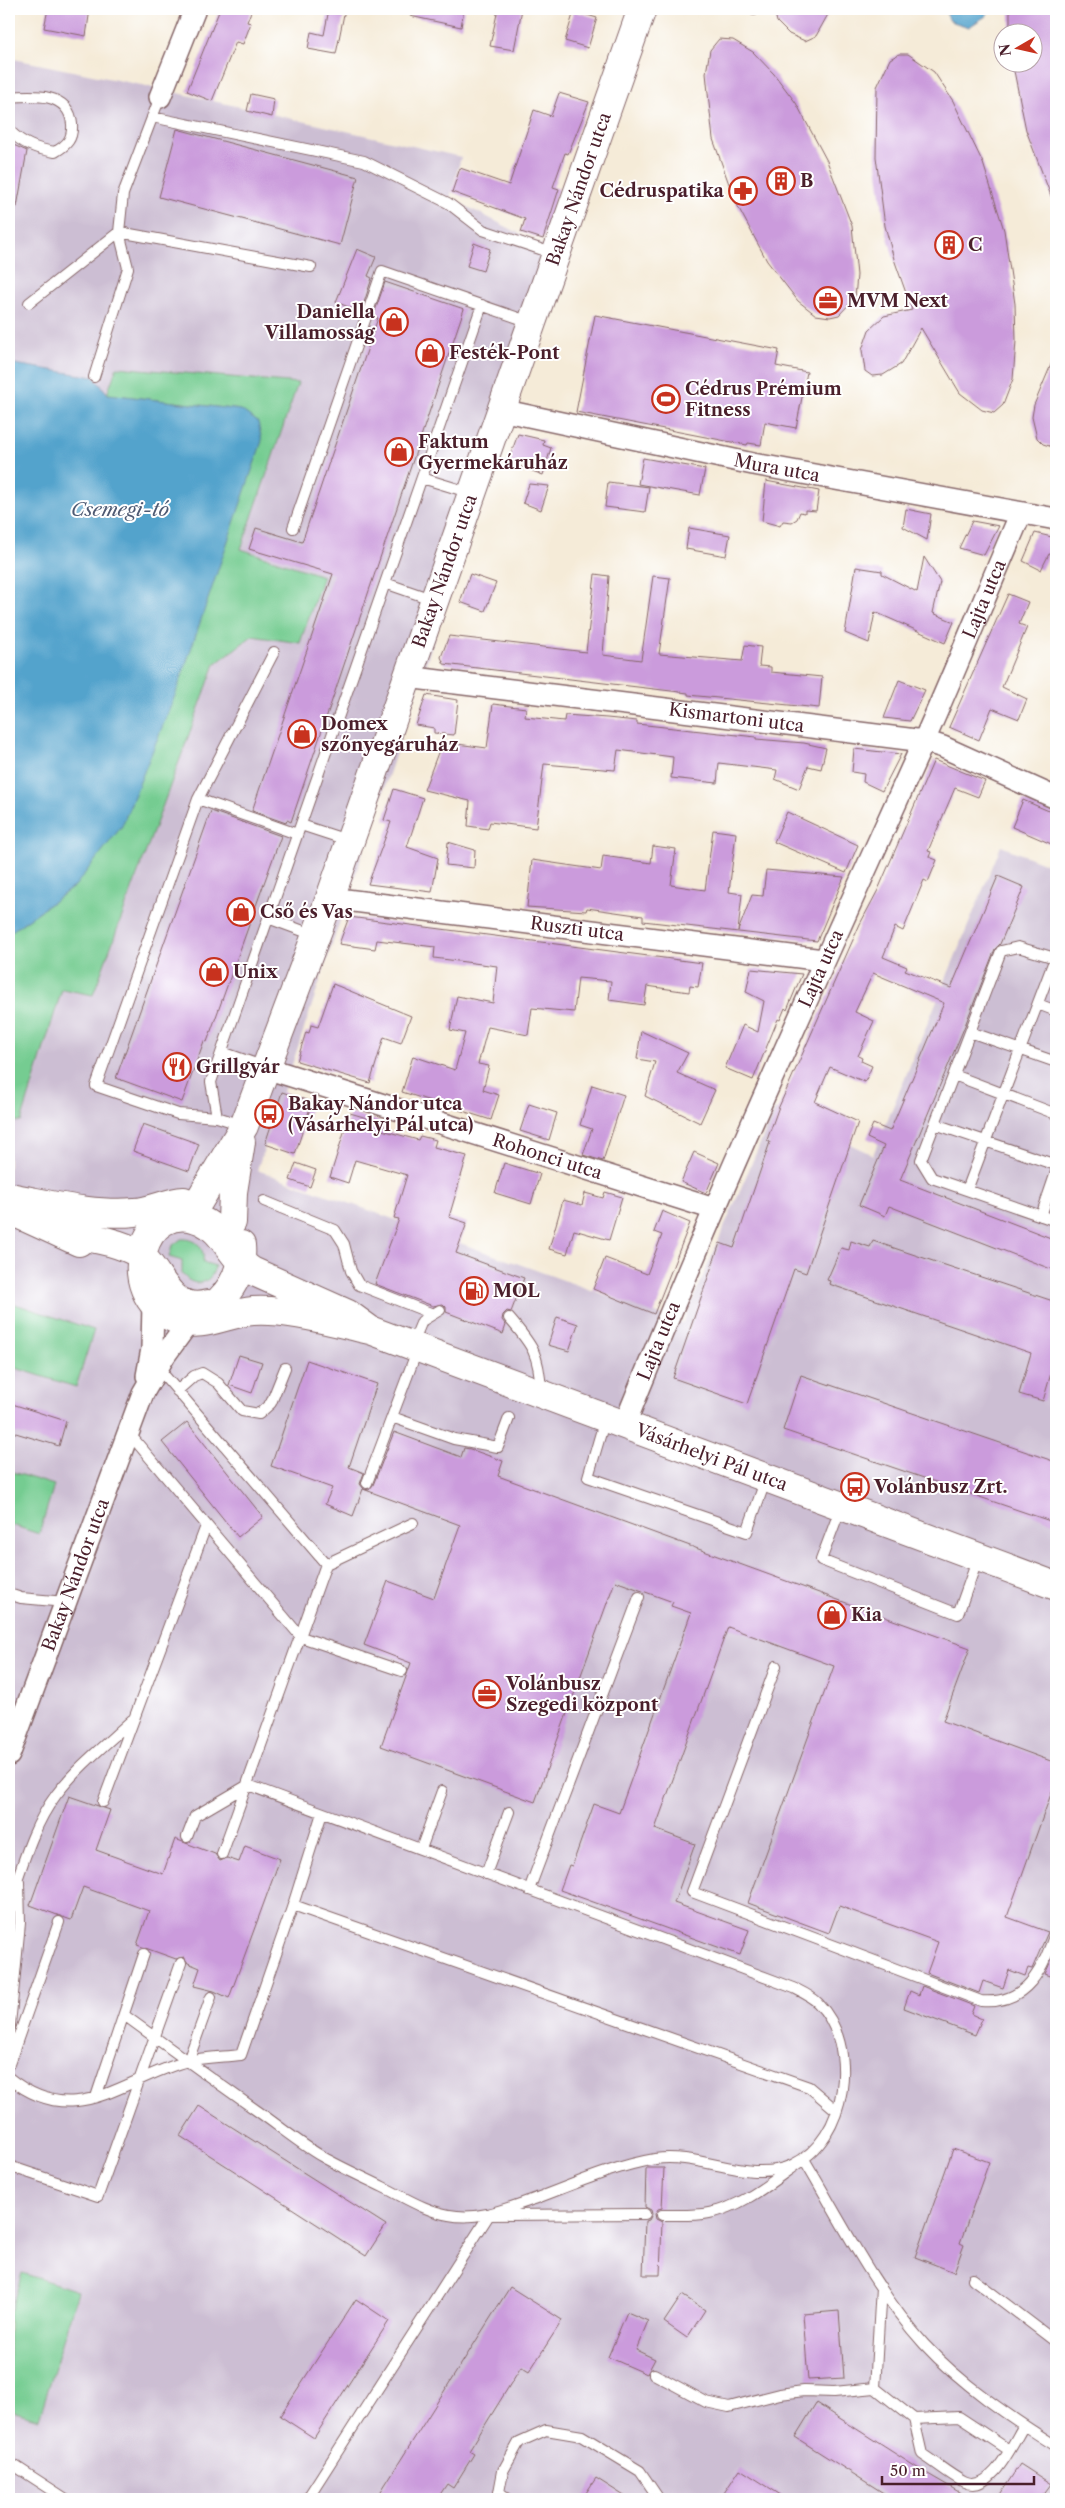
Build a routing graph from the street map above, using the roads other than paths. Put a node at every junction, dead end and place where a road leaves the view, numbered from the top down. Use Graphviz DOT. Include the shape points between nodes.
graph roads {
  1 [pos="195,9"];
  2 [pos="642,9"];
  3 [pos="160,97"];
  4 [pos="9,98"];
  5 [pos="152,117"];
  6 [pos="9,130"];
  7 [pos="120,232"];
  8 [pos="556,254"];
  9 [pos="311,267"];
  10 [pos="29,304"];
  11 [pos="482,305"];
  12 [pos="531,322"];
  13 [pos="94,377"];
  14 [pos="501,410"];
  15 [pos="422,478"];
  16 [pos="472,494"];
  17 [pos="1021,513"];
  18 [pos="1056,519"];
  19 [pos="293,528"];
  20 [pos="385,583"];
  21 [pos="434,600"];
  22 [pos="274,652"];
  23 [pos="407,677"];
  24 [pos="924,741"];
  25 [pos="198,798"];
  26 [pos="1056,798"];
  27 [pos="299,829"];
  28 [pos="350,841"];
  29 [pos="330,898"];
  30 [pos="268,918"];
  31 [pos="316,936"];
  32 [pos="823,960"];
  33 [pos="1038,1004"];
  34 [pos="1056,1011"];
  35 [pos="970,1032"];
  36 [pos="1021,1050"];
  37 [pos="222,1052"];
  38 [pos="1056,1062"];
  39 [pos="266,1068"];
  40 [pos="954,1075"];
  41 [pos="1004,1094"];
  42 [pos="1056,1114"];
  43 [pos="217,1116"];
  44 [pos="935,1124"];
  45 [pos="244,1128"];
  46 [pos="986,1141"];
  47 [pos="1056,1165"];
  48 [pos="1056,1172"];
  49 [pos="967,1190"];
  50 [pos="9,1197"];
  51 [pos="264,1201"];
  52 [pos="83,1209"];
  53 [pos="9,1210"];
  54 [pos="714,1210"];
  55 [pos="181,1213"];
  56 [pos="1041,1216"];
  57 [pos="1056,1221"];
  58 [pos="232,1222"];
  59 [pos="241,1257"];
  60 [pos="141,1264"];
  61 [pos="153,1304"];
  62 [pos="203,1309"];
  63 [pos="300,1315"];
  64 [pos="509,1318"];
  65 [pos="370,1330"];
  66 [pos="415,1347"];
  67 [pos="158,1368"];
  68 [pos="285,1368"];
  69 [pos="177,1391"];
  70 [pos="143,1393"];
  71 [pos="541,1394"];
  72 [pos="392,1417"];
  73 [pos="509,1418"];
  74 [pos="615,1422"];
  75 [pos="128,1431"];
  76 [pos="766,1479"];
  77 [pos="367,1483"];
  78 [pos="841,1507"];
  79 [pos="413,1523"];
  80 [pos="206,1526"];
  81 [pos="978,1557"];
  82 [pos="326,1564"];
  83 [pos="1056,1586"];
  84 [pos="9,1594"];
  85 [pos="639,1597"];
  86 [pos="65,1602"];
  87 [pos="301,1637"];
  88 [pos="776,1666"];
  89 [pos="402,1671"];
  90 [pos="134,1718"];
  91 [pos="9,1755"];
  92 [pos="248,1785"];
  93 [pos="442,1790"];
  94 [pos="103,1802"];
  95 [pos="509,1812"];
  96 [pos="322,1813"];
  97 [pos="187,1838"];
  98 [pos="420,1849"];
  99 [pos="222,1854"];
  100 [pos="486,1874"];
  101 [pos="19,1876"];
  102 [pos="529,1890"];
  103 [pos="9,1904"];
  104 [pos="293,1905"];
  105 [pos="59,1922"];
  106 [pos="1056,1931"];
  107 [pos="144,1954"];
  108 [pos="181,1963"];
  109 [pos="210,1997"];
  110 [pos="124,2015"];
  111 [pos="9,2035"];
  112 [pos="154,2037"];
  113 [pos="188,2061"];
  114 [pos="9,2064"];
  115 [pos="9,2078"];
  116 [pos="138,2081"];
  117 [pos="96,2096"];
  118 [pos="836,2110"];
  119 [pos="804,2159"];
  120 [pos="9,2166"];
  121 [pos="645,2214"];
  122 [pos="489,2215"];
  123 [pos="662,2215"];
  124 [pos="973,2279"];
  125 [pos="881,2287"];
  126 [pos="1056,2342"];
  127 [pos="654,2374"];
  128 [pos="875,2388"];
  129 [pos="914,2419"];
  130 [pos="1024,2425"];
  131 [pos="1056,2446"];
  132 [pos="1009,2450"];
  133 [pos="9,2462"];
  134 [pos="66,2499"];
  135 [pos="307,2499"];
  136 [pos="508,2499"];
  137 [pos="659,2499"];
  1 -- 3 [label="street"];
  2 -- 8 [label="main road, Bakay Nándor utca"];
  3 -- 5 [label="lane"];
  4 -- 6 [label="lane" via="37,95 62,103 71,115 73,135 66,146 56,152 38,149 18,140"];
  5 -- 7 [label="lane" via="123,194"];
  5 -- 8 [label="lane" via="364,161 448,204 483,230"];
  7 -- 9 [label="lane"];
  7 -- 10 [label="lane"];
  7 -- 13 [label="lane" via="128,268"];
  8 -- 12 [label="main road, Bakay Nándor utca"];
  11 -- 12 [label="lane"];
  11 -- 15 [label="lane"];
  11 -- 19 [label="lane" via="382,271"];
  12 -- 14 [label="main road, Bakay Nándor utca"];
  14 -- 16 [label="main road, Bakay Nándor utca"];
  14 -- 17 [label="street, Mura utca" via="753,464"];
  15 -- 16 [label="lane"];
  15 -- 20 [label="lane"];
  16 -- 21 [label="main road, Bakay Nándor utca"];
  17 -- 18 [label="street, Mura utca"];
  17 -- 24 [label="street, Lajta utca"];
  20 -- 21 [label="lane"];
  20 -- 27 [label="lane"];
  21 -- 23 [label="main road, Bakay Nándor utca"];
  22 -- 25 [label="lane"];
  23 -- 24 [label="street, Kismartoni utca"];
  23 -- 28 [label="main road, Bakay Nándor utca"];
  24 -- 26 [label="street, Kismartoni utca"];
  24 -- 32 [label="street, Lajta utca"];
  25 -- 27 [label="lane"];
  25 -- 43 [label="lane" via="96,1086 178,1114"];
  27 -- 28 [label="lane"];
  27 -- 30 [label="lane"];
  28 -- 29 [label="main road, Bakay Nándor utca"];
  29 -- 31 [label="main road, Bakay Nándor utca"];
  29 -- 32 [label="street, Ruszti utca"];
  30 -- 31 [label="lane"];
  30 -- 37 [label="lane"];
  31 -- 39 [label="main road, Bakay Nándor utca"];
  32 -- 54 [label="street, Lajta utca"];
  33 -- 34 [label="lane"];
  33 -- 35 [label="lane" via="1056,958 1018,947 1001,951"];
  33 -- 36 [label="lane"];
  35 -- 36 [label="lane"];
  35 -- 40 [label="lane"];
  36 -- 38 [label="lane"];
  36 -- 41 [label="lane"];
  37 -- 39 [label="lane"];
  37 -- 43 [label="lane" via="211,1082"];
  39 -- 45 [label="main road, Bakay Nándor utca"];
  39 -- 54 [label="street, Rohonci utca"];
  40 -- 41 [label="lane"];
  40 -- 44 [label="lane"];
  41 -- 42 [label="lane"];
  41 -- 46 [label="lane"];
  43 -- 45 [label="lane"];
  44 -- 46 [label="lane"];
  44 -- 49 [label="lane" via="921,1160 932,1178"];
  45 -- 55 [label="main road, Bakay Nándor utca"];
  45 -- 58 [label="main road, Bakay Nándor utca" via="233,1192"];
  46 -- 47 [label="lane"];
  46 -- 49 [label="lane"];
  48 -- 56 [label="lane"];
  49 -- 56 [label="lane"];
  50 -- 52 [label="main road, Vásárhelyi Pál utca"];
  51 -- 66 [label="lane" via="334,1230 344,1244 350,1271 359,1285 436,1312 422,1321"];
  52 -- 55 [label="main road, Vásárhelyi Pál utca" via="118,1223 138,1226"];
  52 -- 55 [label="main road, Vásárhelyi Pál utca" via="135,1212 170,1202"];
  53 -- 60 [label="main road, Vásárhelyi Pál utca" via="131,1264"];
  54 -- 74 [label="street, Lajta utca"];
  55 -- 58 [label="main road, Vásárhelyi Pál utca" via="220,1210"];
  55 -- 59 [label="main road, Vásárhelyi Pál utca" via="214,1229"];
  55 -- 60 [label="main road" via="147,1241"];
  56 -- 57 [label="lane"];
  58 -- 59 [label="main road" via="240,1238"];
  59 -- 62 [label="main road" via="231,1287"];
  59 -- 65 [label="main road, Vásárhelyi Pál utca" via="345,1302"];
  60 -- 61 [label="main road" via="144,1288"];
  60 -- 62 [label="main road, Vásárhelyi Pál utca" via="170,1293 184,1303"];
  61 -- 62 [label="main road, Vásárhelyi Pál utca" via="169,1316"];
  61 -- 70 [label="street, Bakay Nándor utca" via="152,1349"];
  62 -- 63 [label="main road, Vásárhelyi Pál utca" via="256,1298"];
  62 -- 63 [label="main road, Vásárhelyi Pál utca" via="208,1322 254,1311"];
  62 -- 67 [label="street, Bakay Nándor utca"];
  63 -- 65 [label="main road, Vásárhelyi Pál utca"];
  64 -- 71 [label="lane" via="531,1344 540,1368"];
  65 -- 66 [label="main road, Vásárhelyi Pál utca"];
  66 -- 71 [label="main road, Vásárhelyi Pál utca"];
  66 -- 72 [label="lane"];
  67 -- 69 [label="lane"];
  67 -- 70 [label="street, Bakay Nándor utca"];
  68 -- 69 [label="lane" via="271,1403 259,1414 242,1411 218,1383 202,1373"];
  69 -- 82 [label="lane"];
  70 -- 75 [label="street, Bakay Nándor utca"];
  71 -- 74 [label="main road, Vásárhelyi Pál utca"];
  72 -- 73 [label="lane" via="454,1439 498,1447"];
  72 -- 77 [label="lane"];
  74 -- 76 [label="main road, Vásárhelyi Pál utca"];
  74 -- 76 [label="lane" via="588,1477 747,1532"];
  75 -- 80 [label="lane"];
  75 -- 86 [label="street, Bakay Nándor utca"];
  76 -- 78 [label="main road, Vásárhelyi Pál utca"];
  78 -- 81 [label="main road, Vásárhelyi Pál utca"];
  78 -- 81 [label="lane" via="821,1560 958,1614"];
  79 -- 82 [label="lane"];
  80 -- 87 [label="lane"];
  80 -- 90 [label="lane"];
  81 -- 83 [label="main road, Vásárhelyi Pál utca"];
  82 -- 87 [label="lane"];
  84 -- 86 [label="lane"];
  85 -- 102 [label="lane"];
  86 -- 91 [label="street, Bakay Nándor utca"];
  87 -- 89 [label="lane"];
  87 -- 92 [label="lane"];
  88 -- 106 [label="lane" via="692,1892 981,2001 996,2002 1010,1997 1034,1980"];
  90 -- 94 [label="lane"];
  90 -- 101 [label="lane" via="86,1761 55,1796 32,1840"];
  92 -- 96 [label="lane"];
  92 -- 97 [label="lane" via="195,1816"];
  92 -- 99 [label="lane"];
  93 -- 98 [label="lane"];
  95 -- 100 [label="lane"];
  96 -- 98 [label="lane"];
  96 -- 104 [label="lane"];
  98 -- 100 [label="lane"];
  100 -- 102 [label="lane"];
  101 -- 103 [label="lane"];
  101 -- 111 [label="lane" via="20,1923"];
  102 -- 118 [label="lane" via="808,1994 828,2016 839,2042 843,2073"];
  104 -- 113 [label="lane" via="241,2055"];
  104 -- 118 [label="lane" via="810,2087"];
  105 -- 114 [label="lane"];
  107 -- 110 [label="lane"];
  108 -- 112 [label="lane"];
  109 -- 113 [label="lane"];
  110 -- 112 [label="lane"];
  110 -- 117 [label="lane"];
  112 -- 113 [label="lane"];
  112 -- 116 [label="lane"];
  113 -- 116 [label="lane"];
  113 -- 122 [label="lane" via="322,2156 428,2209 449,2215"];
  115 -- 117 [label="lane" via="24,2090 58,2103"];
  116 -- 117 [label="lane"];
  116 -- 120 [label="lane" via="98,2196"];
  118 -- 119 [label="lane" via="820,2143"];
  119 -- 122 [label="lane" via="789,2166 761,2170 685,2158 656,2159 620,2168"];
  119 -- 123 [label="lane" via="743,2200 723,2209"];
  119 -- 125 [label="lane"];
  121 -- 122 [label="lane"];
  122 -- 135 [label="lane"];
  124 -- 126 [label="lane"];
  125 -- 128 [label="lane"];
  125 -- 130 [label="lane" via="924,2344 955,2374"];
  127 -- 128 [label="lane" via="706,2402 729,2407 780,2394"];
  128 -- 129 [label="lane"];
  129 -- 132 [label="lane" via="959,2417"];
  129 -- 132 [label="lane" via="922,2454 966,2483 980,2482 994,2474"];
  130 -- 131 [label="lane"];
  130 -- 132 [label="lane"];
  133 -- 134 [label="lane"];
  136 -- 137 [label="lane" via="499,2492 503,2471 519,2442 546,2430 582,2436 640,2471"];
}
